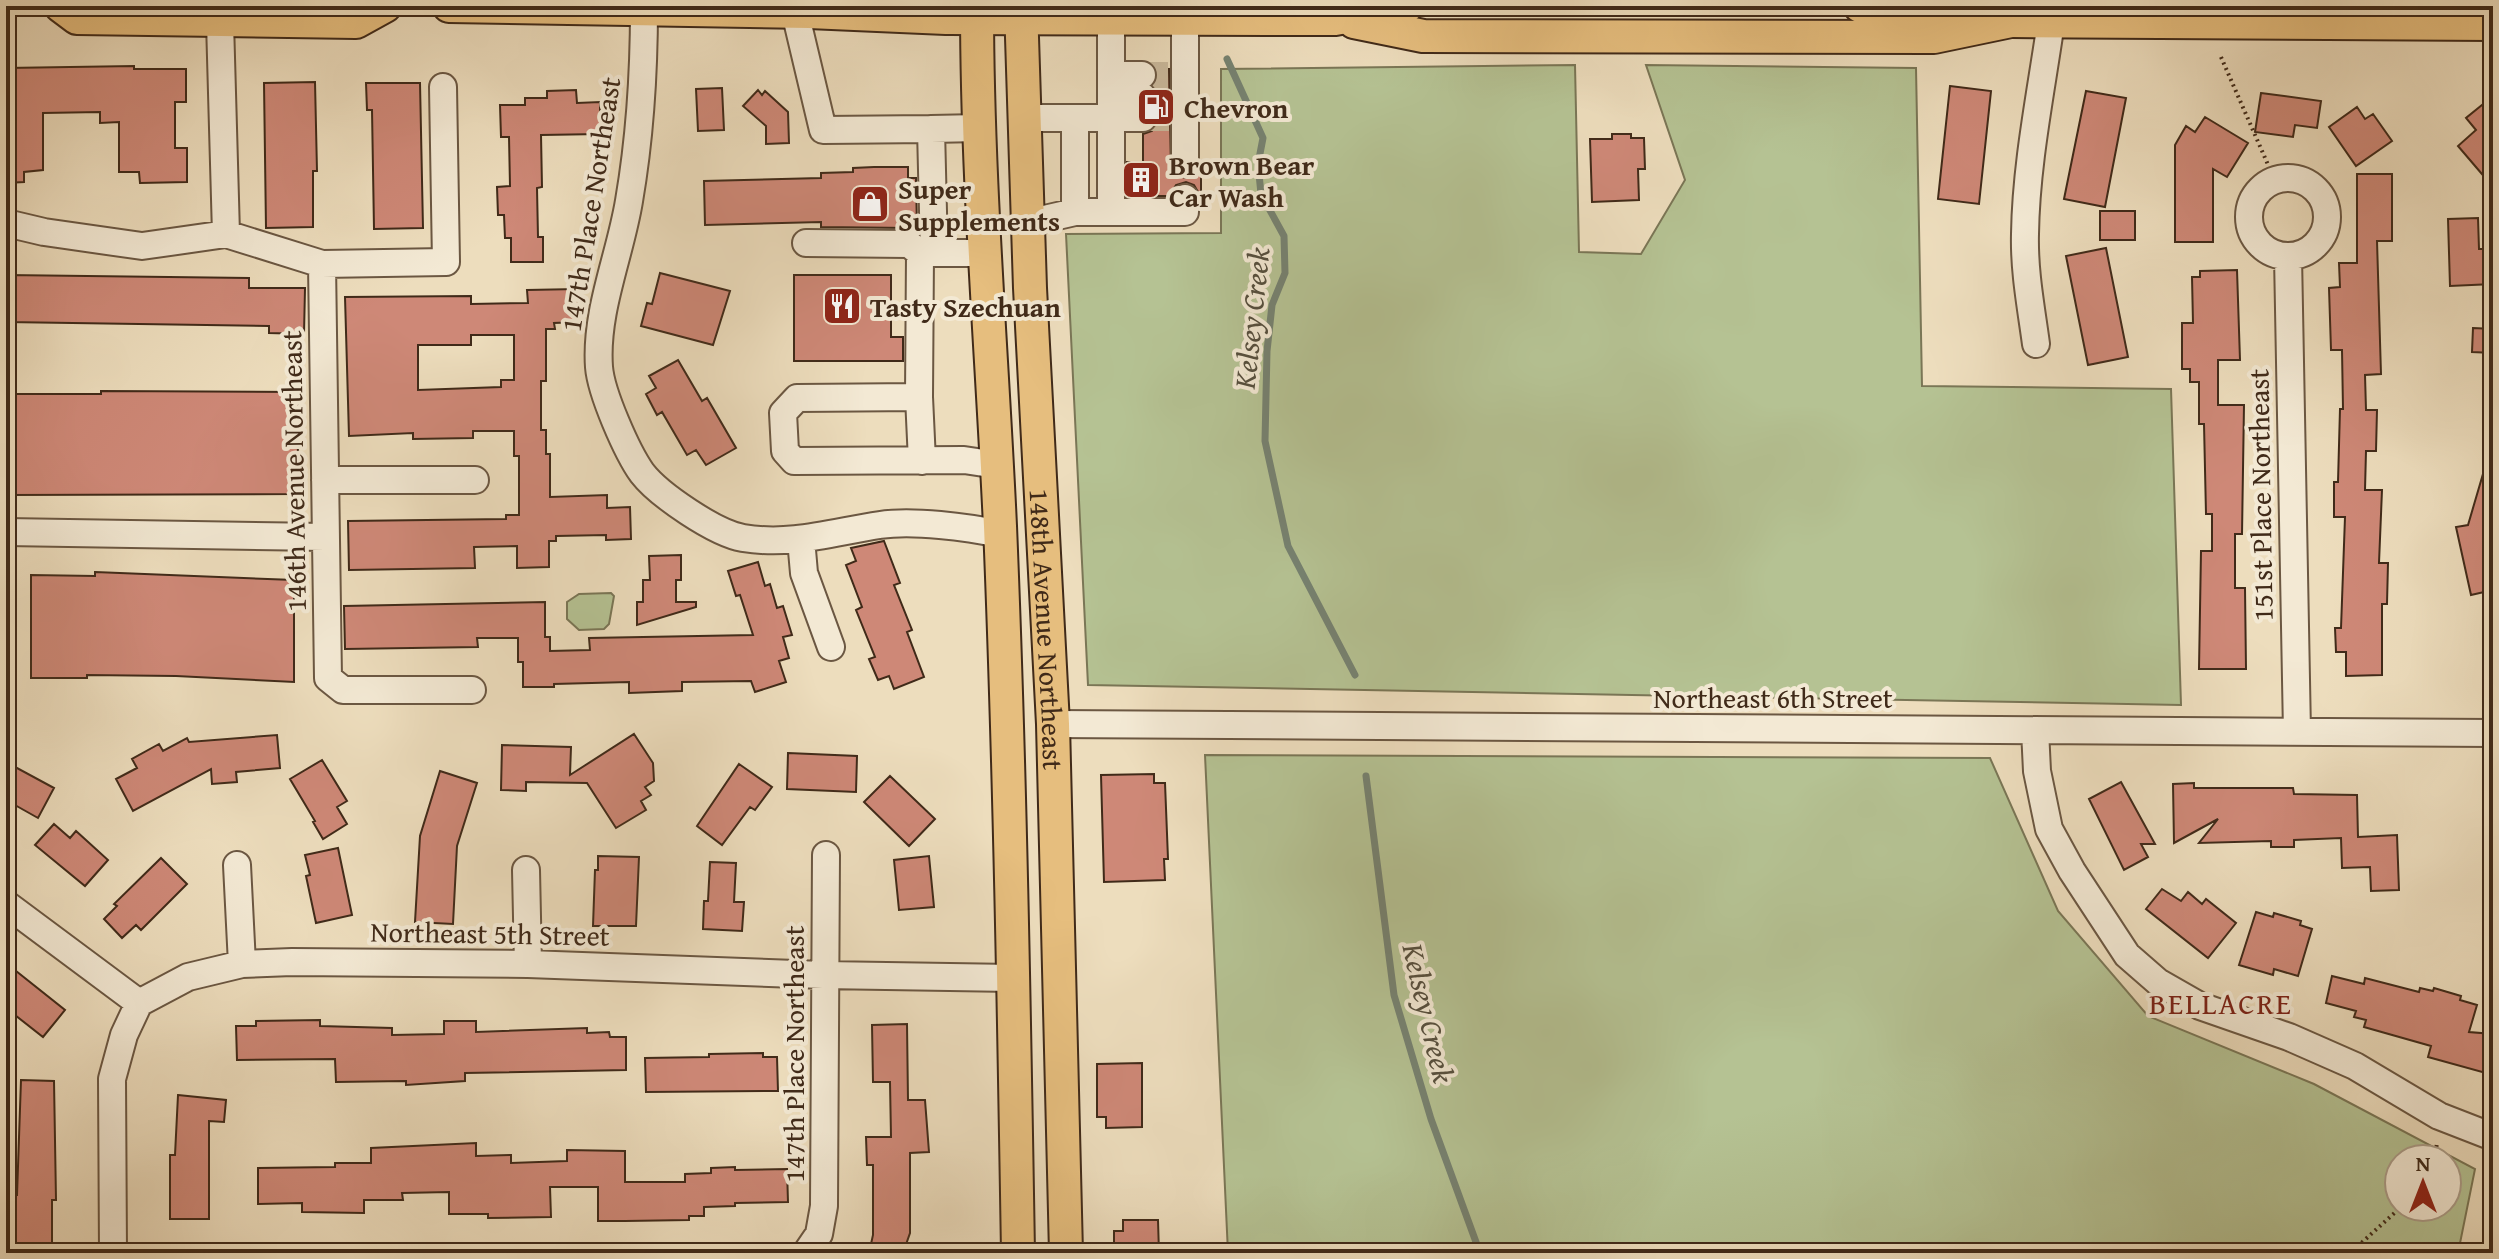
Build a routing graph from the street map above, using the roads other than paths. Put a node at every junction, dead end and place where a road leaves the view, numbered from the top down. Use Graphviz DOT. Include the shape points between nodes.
graph roads {
  1 [pos="61,6"];
  2 [pos="385,6"];
  3 [pos="449,6"];
  4 [pos="489,6"];
  5 [pos="1407,6"];
  6 [pos="1860,6"];
  7 [pos="644,8"];
  8 [pos="795,12"];
  9 [pos="977,12"];
  10 [pos="1021,12"];
  11 [pos="2270,14"];
  12 [pos="2400,14"];
  13 [pos="1111,18"];
  14 [pos="1185,18"];
  15 [pos="1335,19"];
  16 [pos="2011,21"];
  17 [pos="220,22"];
  18 [pos="2051,22"];
  19 [pos="2493,24"];
  20 [pos="443,87"];
  21 [pos="1111,96"];
  22 [pos="1023,118"];
  23 [pos="1075,118"];
  24 [pos="979,128"];
  25 [pos="931,129"];
  26 [pos="1185,162"];
  27 [pos="1185,198"];
  28 [pos="1075,212"];
  29 [pos="1111,212"];
  30 [pos="6,223"];
  31 [pos="1027,223"];
  32 [pos="226,234"];
  33 [pos="806,243"];
  34 [pos="927,253"];
  35 [pos="985,253"];
  36 [pos="2288,256"];
  37 [pos="322,264"];
  38 [pos="2036,344"];
  39 [pos="919,397"];
  40 [pos="922,461"];
  41 [pos="997,465"];
  42 [pos="325,480"];
  43 [pos="475,480"];
  44 [pos="6,532"];
  45 [pos="1000,534"];
  46 [pos="325,537"];
  47 [pos="801,539"];
  48 [pos="1045,563"];
  49 [pos="831,647"];
  50 [pos="472,690"];
  51 [pos="1053,724"];
  52 [pos="2035,730"];
  53 [pos="2297,732"];
  54 [pos="2493,733"];
  55 [pos="826,855"];
  56 [pos="237,865"];
  57 [pos="526,870"];
  58 [pos="6,904"];
  59 [pos="242,964"];
  60 [pos="528,964"];
  61 [pos="823,975"];
  62 [pos="1013,978"];
  63 [pos="139,1003"];
  64 [pos="2493,1137"];
  65 [pos="808,1252"];
  66 [pos="113,1253"];
  67 [pos="1018,1253"];
  68 [pos="1066,1253"];
  1 -- 17 [label="main road" via="77,18"];
  2 -- 17 [label="main road" via="356,22"];
  3 -- 4 [label="main road"];
  4 -- 7 [label="main road"];
  5 -- 15 [label="main road"];
  6 -- 16 [label="main road" via="1931,6"];
  7 -- 8 [label="main road"];
  7 -- 47 [label="street, 147th Place Northeast" via="643,106 629,203 602,321 599,369 615,421 643,474 691,515 741,538"];
  8 -- 9 [label="main road"];
  8 -- 25 [label="street" via="823,130"];
  9 -- 10 [label="main road"];
  9 -- 24 [label="main road, 148th Avenue Northeast"];
  10 -- 13 [label="main road"];
  10 -- 22 [label="main road, 148th Avenue Northeast"];
  11 -- 12 [label="main road"];
  11 -- 18 [label="main road"];
  12 -- 19 [label="main road"];
  13 -- 14 [label="main road"];
  13 -- 21 [label="street"];
  14 -- 15 [label="main road"];
  14 -- 26 [label="street" via="1178,96"];
  15 -- 16 [label="main road" via="1423,36 1934,37"];
  16 -- 18 [label="main road"];
  17 -- 32 [label="street"];
  18 -- 38 [label="street" via="2025,235"];
  20 -- 37 [label="street" via="446,262"];
  21 -- 21 [label="street" via="1142,96"];
  21 -- 23 [label="street"];
  21 -- 29 [label="street"];
  22 -- 23 [label="street"];
  22 -- 31 [label="main road, 148th Avenue Northeast"];
  23 -- 28 [label="street"];
  24 -- 25 [label="street"];
  24 -- 35 [label="main road, 148th Avenue Northeast"];
  25 -- 34 [label="street"];
  27 -- 29 [label="street" via="1185,212"];
  28 -- 29 [label="street"];
  28 -- 31 [label="street"];
  30 -- 32 [label="street" via="142,246"];
  31 -- 48 [label="main road, 148th Avenue Northeast"];
  32 -- 37 [label="street"];
  33 -- 34 [label="street" via="909,244"];
  34 -- 35 [label="street"];
  34 -- 39 [label="street"];
  35 -- 41 [label="main road, 148th Avenue Northeast"];
  36 -- 53 [label="street, 151st Place Northeast"];
  37 -- 42 [label="street, 146th Avenue Northeast"];
  39 -- 40 [label="street"];
  39 -- 40 [label="street" via="797,398 783,413 785,451 794,461"];
  40 -- 41 [label="street"];
  41 -- 45 [label="main road, 148th Avenue Northeast"];
  41 -- 48 [label="main road" via="1020,470 1026,478"];
  42 -- 43 [label="street"];
  42 -- 46 [label="street, 146th Avenue Northeast"];
  44 -- 46 [label="street"];
  45 -- 47 [label="street" via="967,526 883,524"];
  45 -- 62 [label="main road, 148th Avenue Northeast"];
  46 -- 50 [label="street, 146th Avenue Northeast" via="328,678 343,690"];
  47 -- 49 [label="street" via="804,573"];
  48 -- 51 [label="main road, 148th Avenue Northeast"];
  51 -- 52 [label="street, Northeast 6th Street"];
  51 -- 68 [label="main road, 148th Avenue Northeast"];
  52 -- 53 [label="street, Northeast 6th Street"];
  52 -- 64 [label="street" via="2049,829 2127,955 2158,982 2200,1006 2342,1060 2439,1116"];
  53 -- 54 [label="street, Northeast 6th Street"];
  55 -- 61 [label="street, 147th Place Northeast"];
  56 -- 59 [label="street"];
  57 -- 60 [label="street"];
  58 -- 63 [label="street"];
  59 -- 60 [label="street, Northeast 5th Street"];
  59 -- 63 [label="street, Northeast 5th Street" via="188,977"];
  60 -- 61 [label="street, Northeast 5th Street"];
  61 -- 62 [label="street, Northeast 5th Street"];
  61 -- 65 [label="street, 147th Place Northeast" via="824,1206 819,1234"];
  62 -- 67 [label="main road, 148th Avenue Northeast"];
  63 -- 66 [label="street" via="112,1079"];
}
